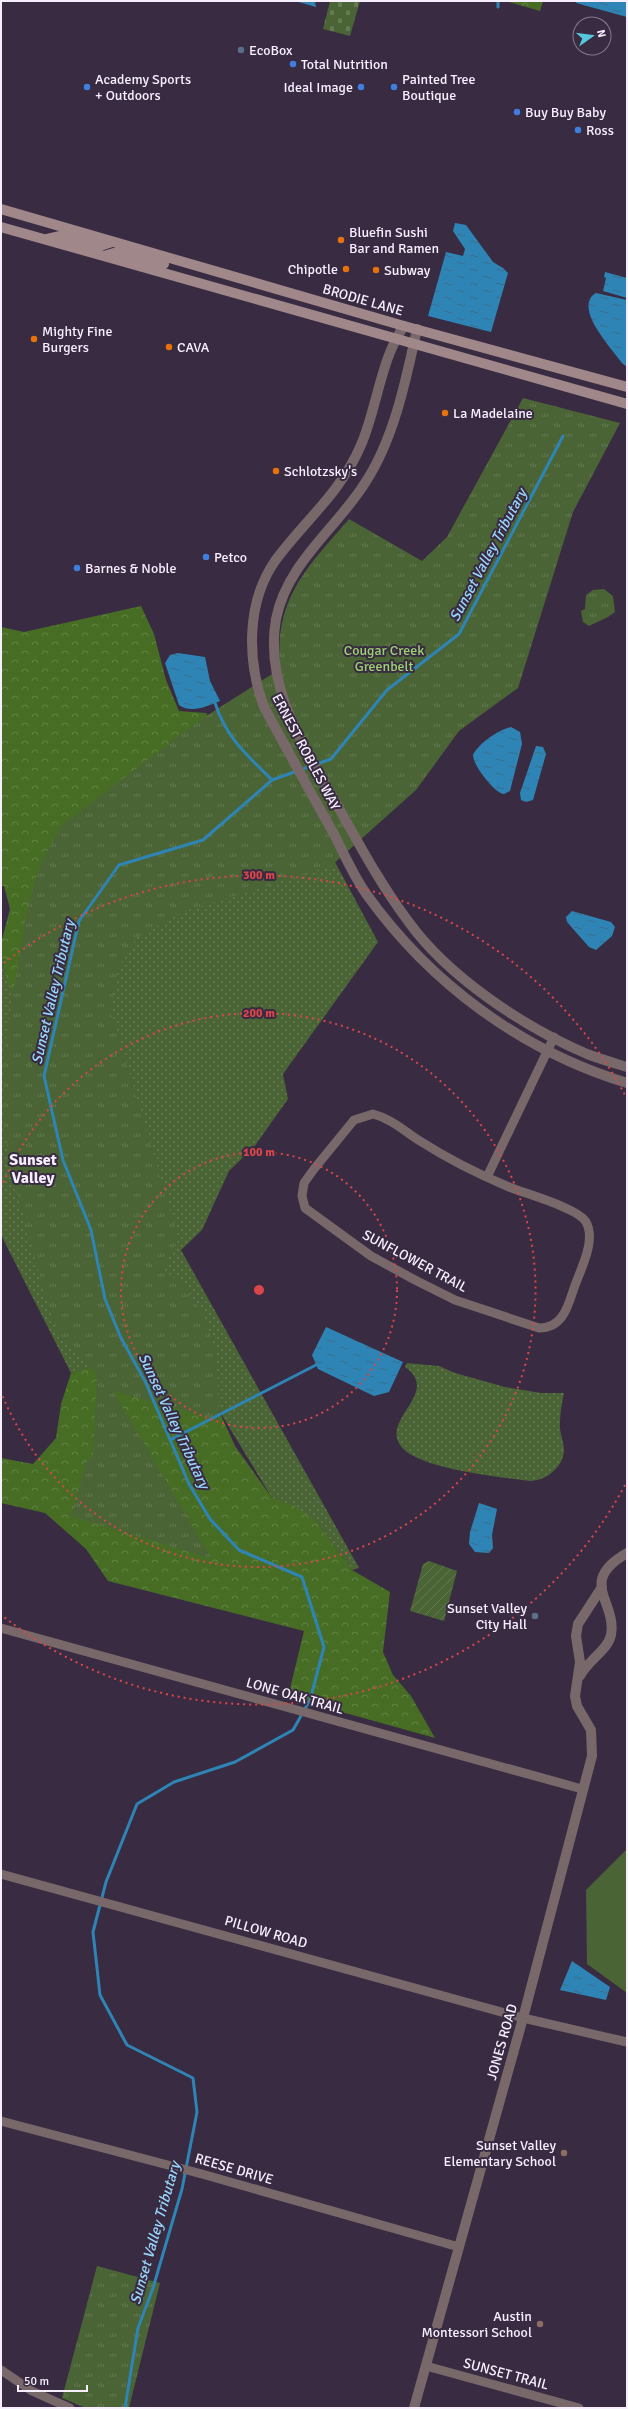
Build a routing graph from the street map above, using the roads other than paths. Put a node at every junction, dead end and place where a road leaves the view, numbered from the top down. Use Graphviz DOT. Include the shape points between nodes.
graph roads {
  1 [pos="1,209"];
  2 [pos="1,227"];
  3 [pos="43,239"];
  4 [pos="112,242"];
  5 [pos="103,256"];
  6 [pos="175,260"];
  7 [pos="404,326"];
  8 [pos="417,329"];
  9 [pos="395,339"];
  10 [pos="414,344"];
  11 [pos="627,388"];
  12 [pos="599,396"];
  13 [pos="627,397"];
  14 [pos="627,404"];
  15 [pos="554,1037"];
  16 [pos="548,1050"];
  17 [pos="627,1067"];
  18 [pos="627,1083"];
  19 [pos="487,1178"];
  20 [pos="627,1553"];
  21 [pos="602,1587"];
  22 [pos="1,1628"];
  23 [pos="576,1683"];
  24 [pos="582,1789"];
  25 [pos="1,1874"];
  26 [pos="523,2018"];
  27 [pos="627,2042"];
  28 [pos="1,2121"];
  29 [pos="459,2246"];
  30 [pos="426,2366"];
  31 [pos="1,2370"];
  32 [pos="70,2408"];
  33 [pos="414,2408"];
  34 [pos="579,2408"];
  1 -- 4 [label="main road, BRODIE LANE"];
  2 -- 3 [label="main road, BRODIE LANE"];
  3 -- 4 [label="main road" via="59,236 100,246"];
  3 -- 5 [label="main road, BRODIE LANE"];
  4 -- 6 [label="main road, BRODIE LANE"];
  5 -- 6 [label="main road" via="118,252 164,264"];
  5 -- 9 [label="main road, BRODIE LANE"];
  6 -- 7 [label="main road, BRODIE LANE"];
  7 -- 8 [label="main road, BRODIE LANE"];
  7 -- 9 [label="street, ERNEST ROBLES WAY"];
  8 -- 10 [label="street, ERNEST ROBLES WAY"];
  8 -- 11 [label="main road, BRODIE LANE"];
  9 -- 10 [label="main road, BRODIE LANE"];
  9 -- 16 [label="street, ERNEST ROBLES WAY" via="369,424 353,461 328,501 275,562 260,595 255,615 252,655 259,693 264,707 366,894 412,950 474,1006 498,1023"];
  10 -- 12 [label="main road, BRODIE LANE"];
  10 -- 15 [label="street, ERNEST ROBLES WAY" via="387,440 373,472 297,568 284,591 276,618 274,660 278,686 290,720 385,888 409,923 439,955 474,986"];
  12 -- 13 [label="main road" via="609,394"];
  12 -- 14 [label="main road, BRODIE LANE"];
  15 -- 16 [label="street"];
  15 -- 17 [label="street, ERNEST ROBLES WAY" via="587,1054"];
  16 -- 18 [label="street, ERNEST ROBLES WAY" via="580,1068"];
  16 -- 19 [label="street"];
  19 -- 19 [label="street, SUNFLOWER TRAIL" via="419,1141 389,1119 373,1114 354,1120 310,1174 304,1183 302,1196 305,1208 312,1214 371,1256 415,1280 455,1300 495,1315 539,1328 555,1324 567,1308 589,1242 585,1220 574,1211"];
  20 -- 21 [label="street, JONES ROAD" via="609,1566"];
  21 -- 23 [label="street, JONES ROAD" via="576,1630 580,1662"];
  21 -- 23 [label="street, JONES ROAD" via="611,1622 611,1635 606,1645 584,1667"];
  22 -- 24 [label="street, LONE OAK TRAIL"];
  23 -- 24 [label="street, JONES ROAD" via="577,1706 591,1730 592,1740 592,1756"];
  24 -- 26 [label="street, JONES ROAD"];
  25 -- 26 [label="street, PILLOW ROAD"];
  26 -- 27 [label="street, PILLOW ROAD"];
  26 -- 29 [label="street, JONES ROAD"];
  28 -- 29 [label="street, REESE DRIVE"];
  29 -- 30 [label="street, JONES ROAD"];
  30 -- 33 [label="street, JONES ROAD"];
  30 -- 34 [label="street, SUNSET TRAIL"];
  31 -- 32 [label="street" via="32,2391"];
}
